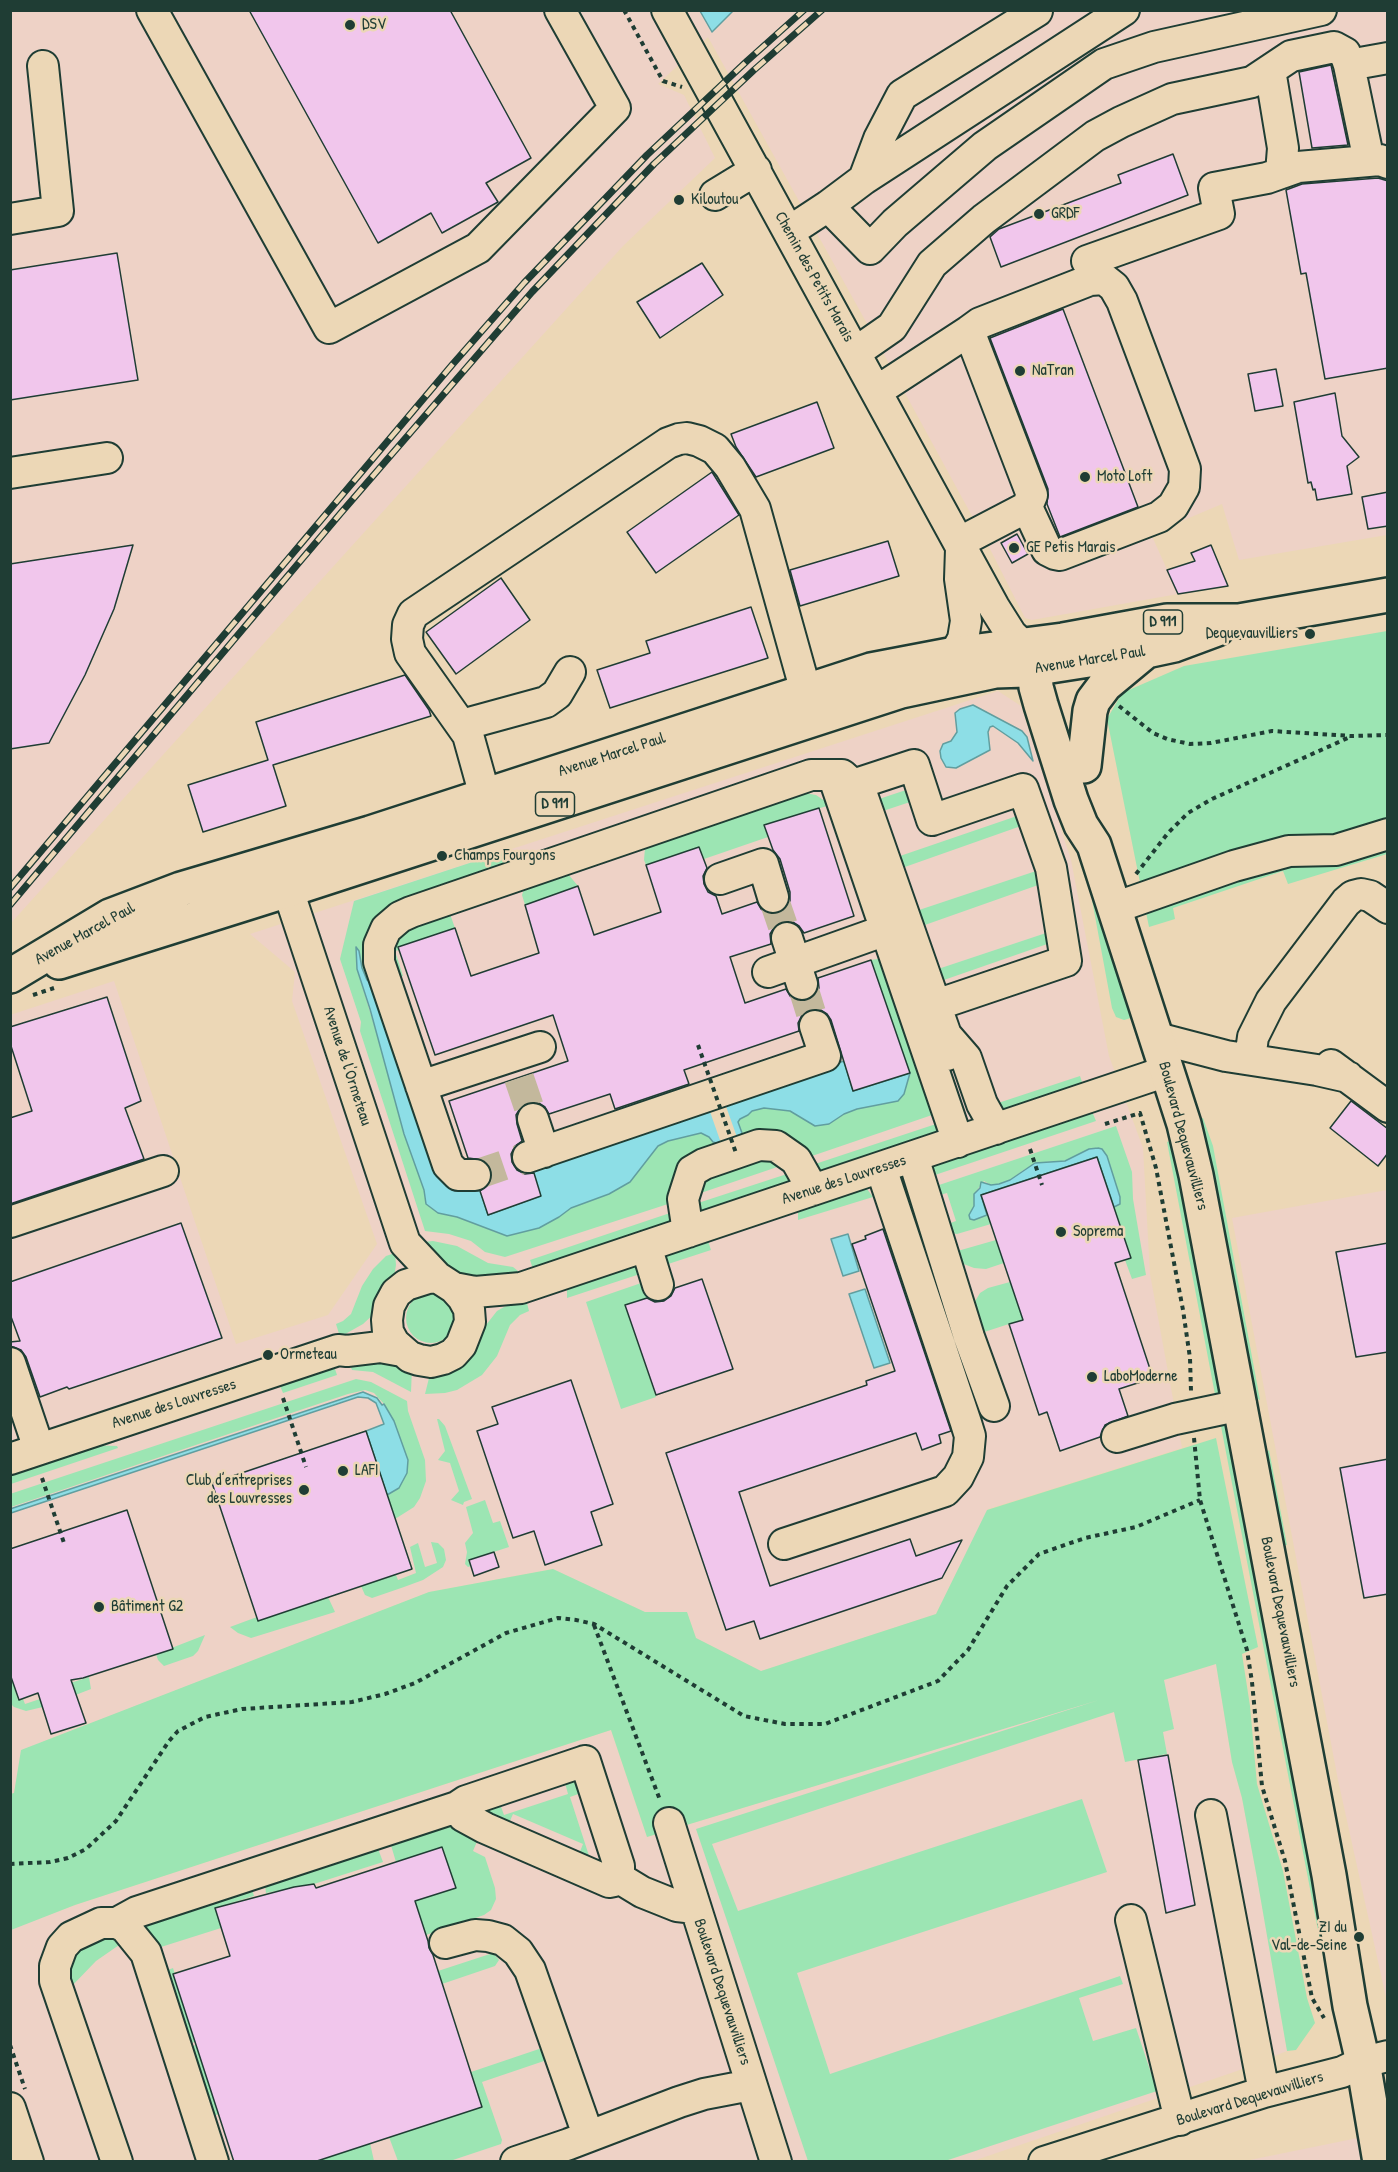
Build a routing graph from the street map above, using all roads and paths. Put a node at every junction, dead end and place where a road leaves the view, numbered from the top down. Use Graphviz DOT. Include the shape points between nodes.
graph roads {
  1 [pos="152,10"];
  2 [pos="560,10"];
  3 [pos="624,10"];
  4 [pos="667,10"];
  5 [pos="1124,10"];
  6 [pos="1321,10"];
  7 [pos="1037,11"];
  8 [pos="1388,58"];
  9 [pos="1349,65"];
  10 [pos="43,66"];
  11 [pos="1270,70"];
  12 [pos="714,96"];
  13 [pos="1378,162"];
  14 [pos="756,170"];
  15 [pos="1281,173"];
  16 [pos="864,179"];
  17 [pos="716,195"];
  18 [pos="828,206"];
  19 [pos="10,219"];
  20 [pos="790,231"];
  21 [pos="1087,261"];
  22 [pos="969,331"];
  23 [pos="856,352"];
  24 [pos="877,391"];
  25 [pos="107,458"];
  26 [pos="10,473"];
  27 [pos="1027,507"];
  28 [pos="960,543"];
  29 [pos="1388,594"];
  30 [pos="1239,621"];
  31 [pos="1146,651"];
  32 [pos="955,654"];
  33 [pos="1029,658"];
  34 [pos="570,672"];
  35 [pos="806,692"];
  36 [pos="1117,702"];
  37 [pos="462,725"];
  38 [pos="1388,735"];
  39 [pos="1351,736"];
  40 [pos="1084,766"];
  41 [pos="843,780"];
  42 [pos="485,796"];
  43 [pos="1388,834"];
  44 [pos="1094,845"];
  45 [pos="278,860"];
  46 [pos="720,879"];
  47 [pos="288,890"];
  48 [pos="773,897"];
  49 [pos="1113,905"];
  50 [pos="1388,908"];
  51 [pos="886,930"];
  52 [pos="788,964"];
  53 [pos="10,976"];
  54 [pos="936,1005"];
  55 [pos="815,1026"];
  56 [pos="946,1035"];
  57 [pos="1157,1038"];
  58 [pos="698,1045"];
  59 [pos="540,1047"];
  60 [pos="1238,1058"];
  61 [pos="1167,1071"];
  62 [pos="421,1086"];
  63 [pos="1388,1107"];
  64 [pos="533,1119"];
  65 [pos="1105,1124"];
  66 [pos="996,1130"];
  67 [pos="962,1141"];
  68 [pos="1030,1149"];
  69 [pos="736,1153"];
  70 [pos="913,1157"];
  71 [pos="881,1168"];
  72 [pos="163,1171"];
  73 [pos="475,1176"];
  74 [pos="1042,1185"];
  75 [pos="813,1191"];
  76 [pos="10,1222"];
  77 [pos="688,1232"];
  78 [pos="405,1243"];
  79 [pos="646,1246"];
  80 [pos="446,1283"];
  81 [pos="658,1285"];
  82 [pos="521,1288"];
  83 [pos="393,1301"];
  84 [pos="467,1335"];
  85 [pos="338,1350"];
  86 [pos="402,1351"];
  87 [pos="10,1363"];
  88 [pos="283,1398"];
  89 [pos="1241,1406"];
  90 [pos="994,1407"];
  91 [pos="1192,1416"];
  92 [pos="1117,1437"];
  93 [pos="39,1449"];
  94 [pos="10,1459"];
  95 [pos="306,1467"];
  96 [pos="42,1478"];
  97 [pos="1200,1500"];
  98 [pos="784,1544"];
  99 [pos="65,1546"];
  100 [pos="594,1624"];
  101 [pos="458,1807"];
  102 [pos="1210,1815"];
  103 [pos="669,1823"];
  104 [pos="10,1864"];
  105 [pos="619,1878"];
  106 [pos="695,1908"];
  107 [pos="1131,1920"];
  108 [pos="117,1923"];
  109 [pos="445,1943"];
  110 [pos="1328,2024"];
  111 [pos="1375,2059"];
  112 [pos="751,2085"];
  113 [pos="1264,2092"];
  114 [pos="10,2108"];
  115 [pos="1180,2120"];
  116 [pos="588,2135"];
  117 [pos="28,2162"];
  118 [pos="117,2162"];
  119 [pos="213,2162"];
  120 [pos="516,2162"];
  121 [pos="776,2162"];
  122 [pos="1044,2162"];
  123 [pos="1380,2162"];
  1 -- 2 [label="street" via="329,328 478,248 615,108"];
  3 -- 12 [label="path" via="663,81"];
  4 -- 12 [label="street, Chemin des Petits Marais"];
  5 -- 16 [label="street"];
  6 -- 18 [label="street" via="1154,47 1104,64 986,146 870,249"];
  7 -- 16 [label="street" via="902,95"];
  8 -- 9 [label="street"];
  9 -- 11 [label="street" via="1345,53 1334,47 1291,56"];
  9 -- 13 [label="street"];
  10 -- 19 [label="street" via="58,212"];
  11 -- 15 [label="street" via="1283,148"];
  11 -- 23 [label="street" via="1252,82 1172,99 1095,136 984,219 932,264 892,327"];
  12 -- 14 [label="street, Chemin des Petits Marais"];
  13 -- 15 [label="street" via="1298,167"];
  14 -- 17 [label="street"];
  14 -- 20 [label="street, Chemin des Petits Marais"];
  15 -- 21 [label="street" via="1214,188 1221,225"];
  16 -- 18 [label="street"];
  18 -- 20 [label="street"];
  20 -- 23 [label="street, Chemin des Petits Marais"];
  22 -- 24 [label="street"];
  22 -- 27 [label="street" via="1032,495"];
  22 -- 27 [label="street" via="980,322 1090,280 1108,282 1122,300 1185,469 1184,487 1167,513 1060,555 1047,550"];
  23 -- 24 [label="street, Chemin des Petits Marais"];
  24 -- 28 [label="street, Chemin des Petits Marais"];
  25 -- 26 [label="street"];
  27 -- 28 [label="street"];
  28 -- 32 [label="street" via="966,621"];
  28 -- 33 [label="street, Chemin des Petits Marais" via="1011,634"];
  29 -- 30 [label="main road, Avenue Marcel Paul / D 911"];
  30 -- 31 [label="main road, Avenue Marcel Paul / D 911"];
  30 -- 33 [label="main road, Avenue Marcel Paul / D 911" via="1167,621"];
  31 -- 33 [label="main road, Avenue Marcel Paul / D 911"];
  31 -- 40 [label="main road, Boulevard Dequevauvilliers" via="1105,685 1093,701"];
  32 -- 33 [label="main road, Avenue Marcel Paul / D 911"];
  32 -- 35 [label="main road, Avenue Marcel Paul / D 911" via="871,670"];
  33 -- 40 [label="main road, Boulevard Dequevauvilliers" via="1056,686"];
  33 -- 44 [label="main road, Boulevard Dequevauvilliers" via="1071,800"];
  33 -- 47 [label="main road, Avenue Marcel Paul / D 911" via="995,671 902,691"];
  34 -- 37 [label="street" via="557,694 546,702"];
  35 -- 37 [label="street" via="755,509 715,449 687,438 668,443 413,614 408,625 410,653"];
  35 -- 42 [label="main road, Avenue Marcel Paul / D 911"];
  36 -- 39 [label="path" via="1153,733 1190,744 1272,731"];
  37 -- 42 [label="street"];
  38 -- 39 [label="path"];
  39 -- 49 [label="path" via="1188,813 1167,833"];
  40 -- 44 [label="main road, Boulevard Dequevauvilliers" via="1096,807 1098,829"];
  41 -- 51 [label="street"];
  41 -- 54 [label="street" via="861,792"];
  41 -- 54 [label="street" via="914,765 932,820 1023,789 1051,868 1066,961"];
  41 -- 62 [label="street" via="811,775 394,920 381,939 379,962"];
  42 -- 45 [label="main road, Avenue Marcel Paul / D 911"];
  43 -- 49 [label="street" via="1336,850 1288,851"];
  44 -- 49 [label="main road, Boulevard Dequevauvilliers"];
  45 -- 47 [label="main road"];
  45 -- 53 [label="main road, Avenue Marcel Paul / D 911" via="140,903 110,916"];
  46 -- 48 [label="street" via="763,864"];
  47 -- 53 [label="main road, Avenue Marcel Paul / D 911"];
  47 -- 78 [label="street, Avenue de l'Ormeteau"];
  49 -- 57 [label="main road, Boulevard Dequevauvilliers"];
  50 -- 60 [label="street" via="1361,894 1346,902 1270,1001"];
  51 -- 52 [label="street"];
  51 -- 67 [label="street"];
  54 -- 56 [label="street"];
  55 -- 64 [label="street" via="825,1056 536,1154"];
  56 -- 66 [label="street" via="966,1058"];
  56 -- 67 [label="street" via="947,1062 961,1111"];
  57 -- 60 [label="street"];
  57 -- 61 [label="main road, Boulevard Dequevauvilliers"];
  58 -- 69 [label="path, bridge"];
  59 -- 62 [label="street" via="516,1067"];
  60 -- 63 [label="street" via="1298,1067 1310,1049"];
  61 -- 66 [label="street, Avenue des Louvresses"];
  61 -- 89 [label="main road, Boulevard Dequevauvilliers" via="1196,1175"];
  62 -- 73 [label="street" via="448,1165 458,1175"];
  65 -- 91 [label="path" via="1140,1113 1156,1168 1183,1310"];
  66 -- 67 [label="street, Avenue des Louvresses"];
  67 -- 70 [label="street, Avenue des Louvresses"];
  68 -- 74 [label="path"];
  69 -- 75 [label="street" via="759,1145 776,1146 796,1160"];
  69 -- 77 [label="street" via="692,1171 683,1199"];
  70 -- 71 [label="street, Avenue des Louvresses"];
  70 -- 90 [label="street"];
  71 -- 75 [label="street, Avenue des Louvresses"];
  71 -- 98 [label="street" via="970,1436 968,1457 945,1491"];
  72 -- 76 [label="street"];
  75 -- 77 [label="street, Avenue des Louvresses"];
  77 -- 79 [label="street, Avenue des Louvresses"];
  78 -- 80 [label="street, Avenue de l'Ormeteau"];
  78 -- 83 [label="street, Avenue de l'Ormeteau"];
  79 -- 81 [label="street"];
  79 -- 82 [label="street, Avenue des Louvresses"];
  80 -- 82 [label="street, Avenue des Louvresses" via="475,1292"];
  80 -- 83 [label="street" via="428,1278 412,1282"];
  80 -- 84 [label="street" via="469,1309"];
  82 -- 84 [label="street, Avenue des Louvresses"];
  83 -- 85 [label="street, Avenue des Louvresses" via="372,1326"];
  83 -- 86 [label="street" via="388,1332"];
  84 -- 86 [label="street" via="453,1353 431,1362"];
  85 -- 86 [label="street, Avenue des Louvresses" via="380,1347"];
  85 -- 93 [label="street, Avenue des Louvresses"];
  87 -- 93 [label="street"];
  88 -- 95 [label="path"];
  89 -- 91 [label="street"];
  89 -- 111 [label="main road, Boulevard Dequevauvilliers" via="1350,2006"];
  91 -- 92 [label="street"];
  91 -- 97 [label="path"];
  93 -- 94 [label="street, Avenue des Louvresses"];
  96 -- 99 [label="path"];
  97 -- 100 [label="path" via="1136,1527 1085,1538 1039,1554 1007,1586 969,1650 938,1681 825,1724 785,1724 744,1716"];
  97 -- 110 [label="path" via="1247,1650 1262,1786 1285,1861 1312,1998"];
  100 -- 103 [label="path"];
  100 -- 104 [label="path" via="558,1618 532,1624 506,1633 415,1683 352,1702 242,1709 205,1717 168,1741 116,1821 86,1849 50,1862"];
  101 -- 105 [label="street" via="463,1816 495,1833 609,1882"];
  101 -- 105 [label="street" via="585,1761 619,1866"];
  101 -- 108 [label="street" via="137,1912"];
  102 -- 113 [label="street"];
  103 -- 106 [label="street, Boulevard Dequevauvilliers"];
  105 -- 106 [label="street" via="677,1906"];
  106 -- 112 [label="street, Boulevard Dequevauvilliers"];
  107 -- 115 [label="street"];
  108 -- 118 [label="street" via="101,1923 71,1937 62,1947 55,1966 55,1981"];
  108 -- 119 [label="street" via="134,1936 146,1953"];
  109 -- 116 [label="street" via="475,1935 488,1936 504,1940 519,1952 530,1970"];
  111 -- 113 [label="street, Boulevard Dequevauvilliers" via="1342,2072"];
  111 -- 123 [label="main road"];
  112 -- 116 [label="street" via="704,2094"];
  112 -- 121 [label="street, Boulevard Dequevauvilliers"];
  113 -- 115 [label="street, Boulevard Dequevauvilliers"];
  114 -- 117 [label="street"];
  115 -- 122 [label="street, Boulevard Dequevauvilliers"];
  116 -- 120 [label="street"];
}
